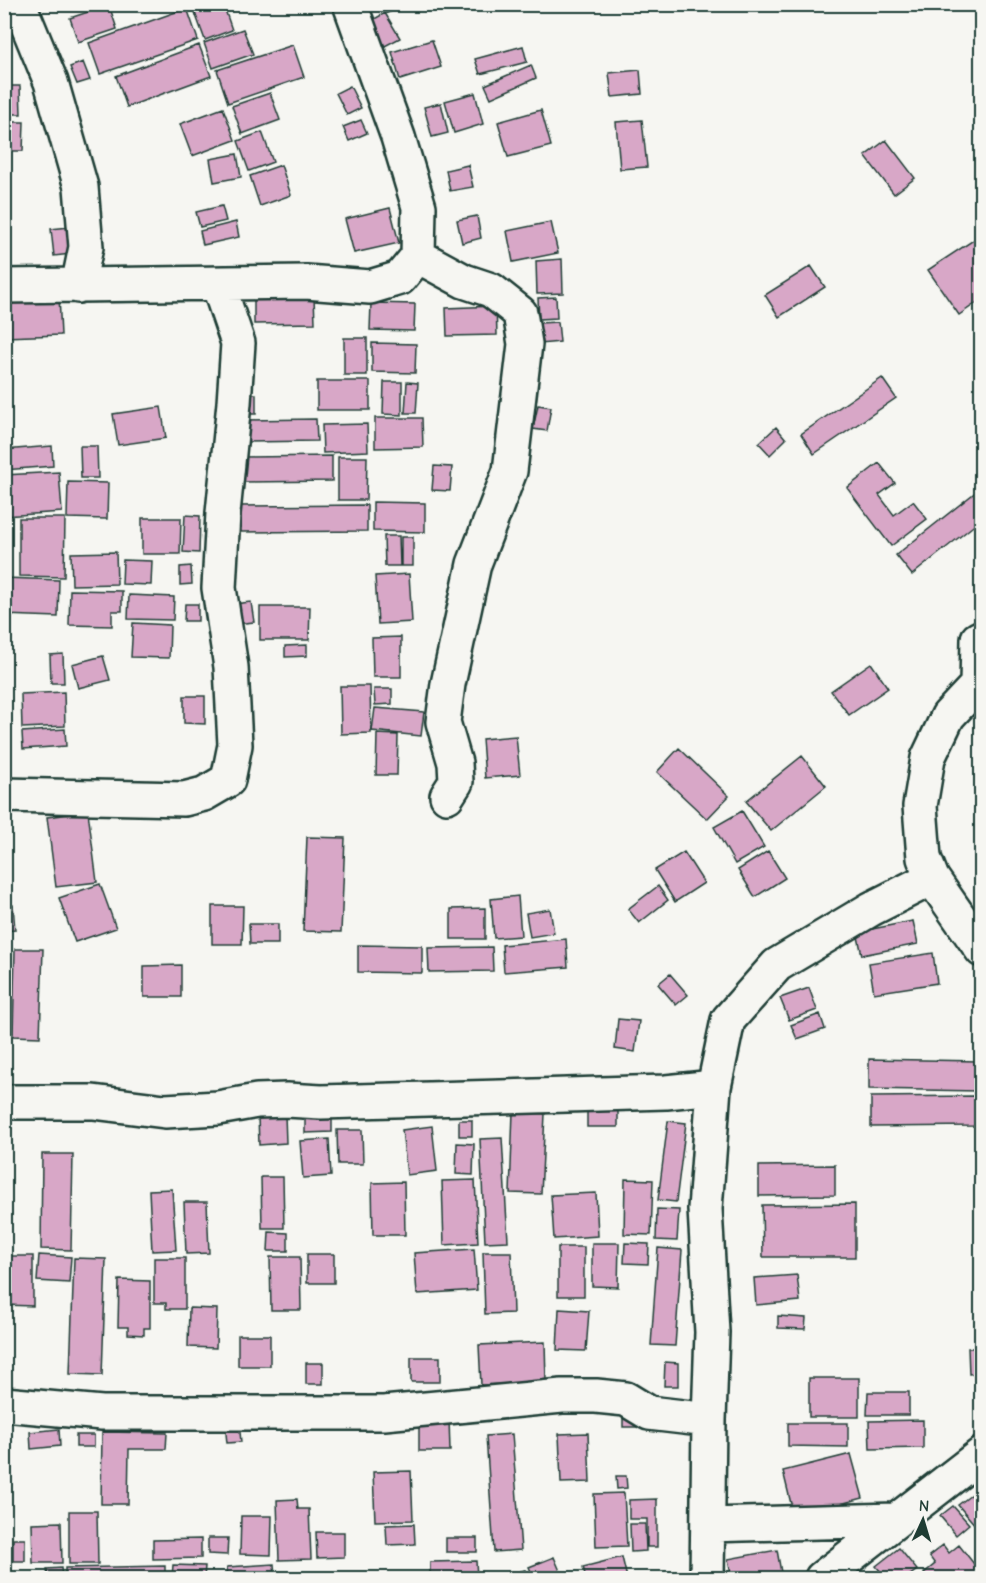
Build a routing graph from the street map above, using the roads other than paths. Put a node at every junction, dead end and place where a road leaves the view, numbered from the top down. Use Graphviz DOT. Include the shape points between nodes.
graph roads {
  1 [pos="20,4"];
  2 [pos="350,4"];
  3 [pos="418,256"];
  4 [pos="218,284"];
  5 [pos="4,286"];
  6 [pos="78,286"];
  7 [pos="981,637"];
  8 [pos="4,795"];
  9 [pos="447,796"];
  10 [pos="932,878"];
  11 [pos="981,950"];
  12 [pos="714,1087"];
  13 [pos="4,1102"];
  14 [pos="4,1404"];
  15 [pos="709,1420"];
  16 [pos="981,1454"];
  17 [pos="896,1520"];
  18 [pos="708,1525"];
  19 [pos="707,1578"];
  20 [pos="822,1578"];
  1 -- 6 [label="street" via="51,82 81,187 86,247"];
  2 -- 3 [label="street" via="419,207"];
  3 -- 4 [label="street" via="400,278 369,287 306,282"];
  3 -- 9 [label="street" via="491,290 520,313 525,344 510,471 474,564 448,684 443,723 455,763 456,782"];
  4 -- 6 [label="street"];
  4 -- 8 [label="street" via="238,343 219,588 231,667 235,745 228,780 204,794 184,799"];
  5 -- 6 [label="street"];
  7 -- 10 [label="street" via="977,685 948,716 928,758 920,806 924,858"];
  10 -- 11 [label="street"];
  10 -- 12 [label="street" via="777,965 728,1020"];
  12 -- 13 [label="street" via="512,1097 256,1101 165,1111 93,1102"];
  12 -- 15 [label="street" via="705,1209 712,1332"];
  14 -- 15 [label="street" via="102,1413 384,1413 596,1396 626,1399 649,1413"];
  15 -- 18 [label="street"];
  16 -- 17 [label="street"];
  17 -- 18 [label="street"];
  17 -- 20 [label="street"];
  18 -- 19 [label="street"];
}
